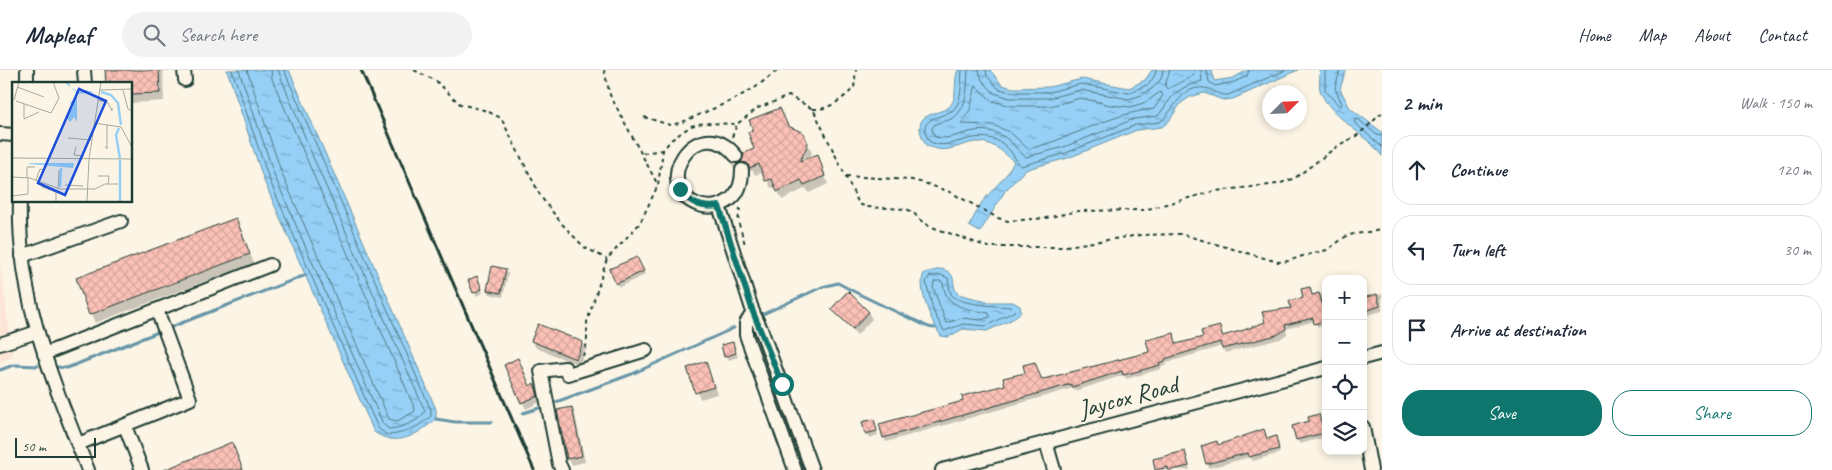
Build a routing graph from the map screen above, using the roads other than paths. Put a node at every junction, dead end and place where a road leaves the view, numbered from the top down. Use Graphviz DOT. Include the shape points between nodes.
graph roads {
  1 [pos="736,156"];
  2 [pos="742,170"];
  3 [pos="20,202"];
  4 [pos="719,206"];
  5 [pos="121,221"];
  6 [pos="22,256"];
  7 [pos="270,265"];
  8 [pos="156,310"];
  9 [pos="753,312"];
  10 [pos="37,332"];
  11 [pos="0,344"];
  12 [pos="646,350"];
  13 [pos="1382,353"];
  14 [pos="44,354"];
  15 [pos="1367,357"];
  16 [pos="1322,369"];
  17 [pos="124,426"];
  18 [pos="1046,442"];
  19 [pos="78,444"];
  20 [pos="1367,451"];
  21 [pos="88,470"];
  22 [pos="142,470"];
  23 [pos="562,470"];
  24 [pos="795,470"];
  25 [pos="812,470"];
  26 [pos="942,470"];
  27 [pos="1054,470"];
  28 [pos="1370,470"];
  1 -- 4 [label="street" via="722,144 704,142 687,150 678,164 678,183 686,197 703,206"];
  2 -- 4 [label="street" via="736,194"];
  3 -- 6 [label="street"];
  4 -- 9 [label="street"];
  5 -- 6 [label="street"];
  6 -- 10 [label="street"];
  7 -- 8 [label="street"];
  8 -- 14 [label="street"];
  8 -- 17 [label="street" via="190,399"];
  9 -- 24 [label="street" via="746,323 746,336"];
  9 -- 25 [label="street"];
  10 -- 11 [label="street"];
  10 -- 14 [label="street"];
  12 -- 23 [label="street" via="568,374 566,368 541,371"];
  13 -- 15 [label="street"];
  14 -- 19 [label="street"];
  16 -- 18 [label="street, Jaycox Road"];
  17 -- 19 [label="street"];
  17 -- 22 [label="street"];
  18 -- 26 [label="street, Jaycox Road"];
  18 -- 27 [label="street"];
  19 -- 21 [label="street"];
  20 -- 28 [label="street"];
}
